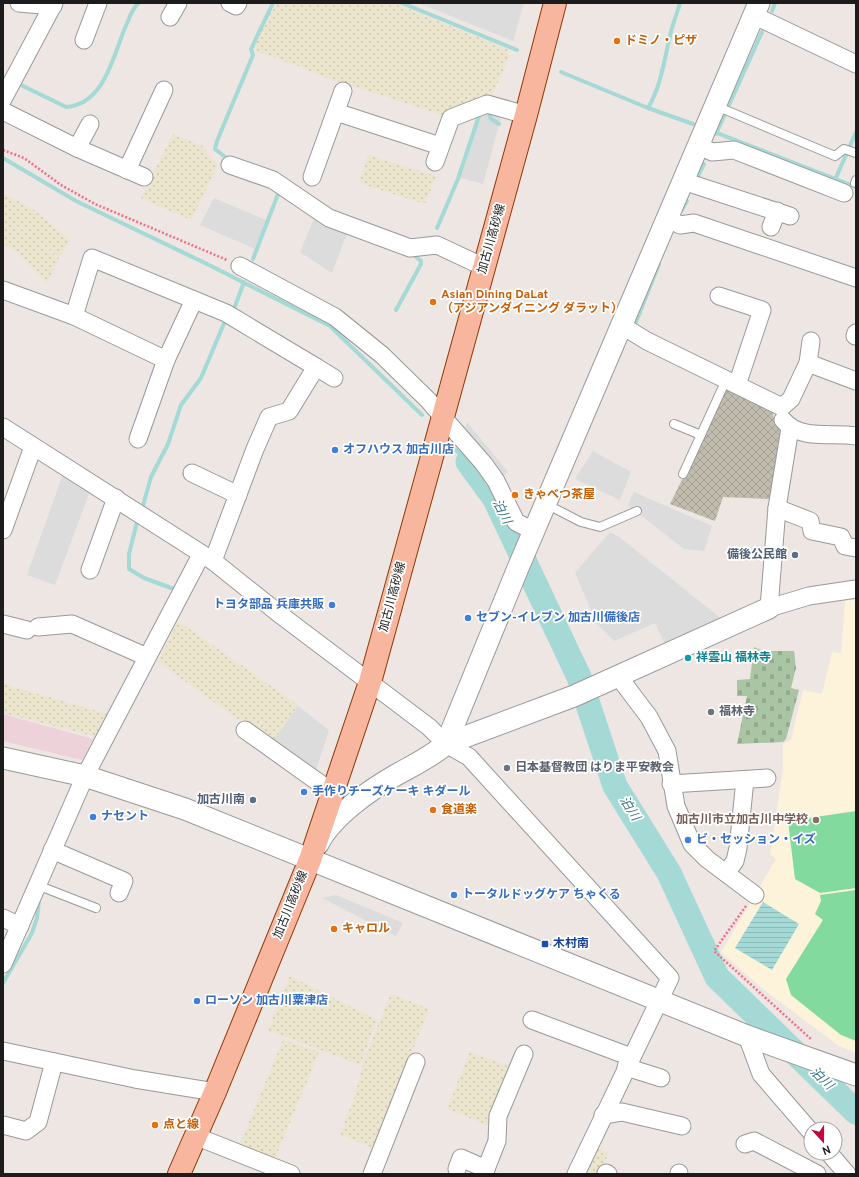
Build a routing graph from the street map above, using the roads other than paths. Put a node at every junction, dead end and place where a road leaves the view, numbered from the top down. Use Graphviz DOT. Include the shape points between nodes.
graph roads {
  1 [pos="20,3"];
  2 [pos="98,3"];
  3 [pos="230,3"];
  4 [pos="238,3"];
  5 [pos="555,3"];
  6 [pos="53,5"];
  7 [pos="756,9"];
  8 [pos="84,40"];
  9 [pos="856,64"];
  10 [pos="164,90"];
  11 [pos="344,91"];
  12 [pos="3,99"];
  13 [pos="723,108"];
  14 [pos="3,111"];
  15 [pos="336,112"];
  16 [pos="526,115"];
  17 [pos="90,124"];
  18 [pos="698,145"];
  19 [pos="440,146"];
  20 [pos="77,148"];
  21 [pos="855,152"];
  22 [pos="435,162"];
  23 [pos="230,165"];
  24 [pos="127,170"];
  25 [pos="144,177"];
  26 [pos="312,177"];
  27 [pos="683,181"];
  28 [pos="852,185"];
  29 [pos="667,218"];
  30 [pos="771,228"];
  31 [pos="240,266"];
  32 [pos="484,267"];
  33 [pos="856,278"];
  34 [pos="3,290"];
  35 [pos="719,296"];
  36 [pos="194,300"];
  37 [pos="74,316"];
  38 [pos="621,325"];
  39 [pos="811,341"];
  40 [pos="166,360"];
  41 [pos="808,363"];
  42 [pos="316,367"];
  43 [pos="334,378"];
  44 [pos="856,381"];
  45 [pos="732,382"];
  46 [pos="782,407"];
  47 [pos="442,417"];
  48 [pos="674,424"];
  49 [pos="3,428"];
  50 [pos="790,428"];
  51 [pos="701,435"];
  52 [pos="856,436"];
  53 [pos="138,439"];
  54 [pos="33,446"];
  55 [pos="192,473"];
  56 [pos="682,474"];
  57 [pos="238,495"];
  58 [pos="116,498"];
  59 [pos="545,504"];
  60 [pos="777,508"];
  61 [pos="637,512"];
  62 [pos="4,522"];
  63 [pos="533,532"];
  64 [pos="856,548"];
  65 [pos="207,558"];
  66 [pos="90,570"];
  67 [pos="856,589"];
  68 [pos="769,608"];
  69 [pos="3,624"];
  70 [pos="147,657"];
  71 [pos="618,676"];
  72 [pos="370,682"];
  73 [pos="245,730"];
  74 [pos="446,744"];
  75 [pos="3,758"];
  76 [pos="85,776"];
  77 [pos="767,778"];
  78 [pos="745,780"];
  79 [pos="671,784"];
  80 [pos="332,792"];
  81 [pos="56,852"];
  82 [pos="310,860"];
  83 [pos="726,873"];
  84 [pos="37,885"];
  85 [pos="119,893"];
  86 [pos="755,894"];
  87 [pos="96,908"];
  88 [pos="3,918"];
  89 [pos="20,926"];
  90 [pos="5,956"];
  91 [pos="658,1000"];
  92 [pos="532,1020"];
  93 [pos="748,1036"];
  94 [pos="3,1050"];
  95 [pos="524,1054"];
  96 [pos="54,1062"];
  97 [pos="416,1062"];
  98 [pos="629,1062"];
  99 [pos="853,1074"];
  100 [pos="661,1078"];
  101 [pos="215,1092"];
  102 [pos="603,1116"];
  103 [pos="803,1123"];
  104 [pos="3,1125"];
  105 [pos="682,1126"];
  106 [pos="195,1136"];
  107 [pos="745,1144"];
  108 [pos="457,1169"];
  109 [pos="485,1172"];
  110 [pos="179,1174"];
  111 [pos="291,1174"];
  112 [pos="372,1174"];
  113 [pos="576,1174"];
  114 [pos="817,1174"];
  1 -- 6 [label="street"];
  2 -- 8 [label="street"];
  3 -- 4 [label="street" via="236,6"];
  5 -- 16 [label="main road, 加古川高砂線"];
  6 -- 12 [label="street"];
  7 -- 9 [label="street"];
  7 -- 13 [label="street"];
  10 -- 24 [label="street"];
  11 -- 15 [label="street"];
  13 -- 18 [label="street"];
  13 -- 21 [label="lane" via="834,156 844,149"];
  14 -- 20 [label="street"];
  15 -- 19 [label="street"];
  15 -- 26 [label="street"];
  16 -- 19 [label="street" via="488,104 451,118"];
  16 -- 32 [label="main road, 加古川高砂線"];
  17 -- 20 [label="street"];
  18 -- 27 [label="street"];
  18 -- 28 [label="street" via="712,152 734,150 806,187"];
  19 -- 22 [label="street"];
  20 -- 24 [label="street"];
  23 -- 32 [label="street" via="272,180 329,218 410,248 437,245"];
  24 -- 25 [label="street"];
  27 -- 29 [label="street"];
  27 -- 30 [label="street" via="734,205 783,214"];
  29 -- 33 [label="street" via="680,225 694,223"];
  29 -- 38 [label="street"];
  31 -- 47 [label="street" via="335,317 382,355"];
  32 -- 47 [label="main road, 加古川高砂線"];
  34 -- 37 [label="street"];
  35 -- 45 [label="street" via="762,310"];
  36 -- 37 [label="street" via="92,258"];
  36 -- 40 [label="street"];
  36 -- 42 [label="street" via="226,313"];
  37 -- 40 [label="street"];
  38 -- 45 [label="street" via="647,341"];
  38 -- 59 [label="street"];
  39 -- 41 [label="street"];
  40 -- 53 [label="street"];
  41 -- 44 [label="street"];
  41 -- 46 [label="street" via="792,399"];
  42 -- 43 [label="street"];
  42 -- 57 [label="street" via="289,411 269,417 250,446"];
  45 -- 46 [label="street"];
  45 -- 51 [label="lane"];
  46 -- 50 [label="street" via="778,413"];
  47 -- 63 [label="street" via="496,481 516,522"];
  47 -- 72 [label="main road, 加古川高砂線"];
  48 -- 51 [label="lane"];
  49 -- 54 [label="street"];
  50 -- 52 [label="street" via="811,434"];
  50 -- 60 [label="street"];
  51 -- 56 [label="lane"];
  54 -- 58 [label="street"];
  54 -- 62 [label="street"];
  55 -- 57 [label="street"];
  57 -- 65 [label="street"];
  58 -- 65 [label="street"];
  58 -- 66 [label="street"];
  59 -- 61 [label="lane" via="581,522 600,527"];
  59 -- 63 [label="street"];
  60 -- 64 [label="street" via="810,521 812,531 841,537 845,546"];
  60 -- 68 [label="street"];
  63 -- 74 [label="street"];
  65 -- 70 [label="street"];
  65 -- 72 [label="street"];
  67 -- 68 [label="street" via="809,596"];
  68 -- 71 [label="street"];
  69 -- 70 [label="street" via="32,628 72,624 97,627"];
  70 -- 76 [label="street"];
  71 -- 74 [label="street" via="581,693"];
  71 -- 79 [label="street" via="648,717 667,751"];
  72 -- 74 [label="street" via="429,727"];
  72 -- 80 [label="main road, 加古川高砂線"];
  73 -- 80 [label="street"];
  74 -- 82 [label="street" via="341,814 322,835"];
  74 -- 91 [label="street" via="469,757 670,978"];
  75 -- 76 [label="street"];
  76 -- 81 [label="street"];
  76 -- 82 [label="street" via="185,809"];
  77 -- 78 [label="street"];
  78 -- 79 [label="street"];
  78 -- 83 [label="street" via="738,848 735,861"];
  79 -- 83 [label="street" via="676,806 692,844"];
  80 -- 82 [label="main road, 加古川高砂線"];
  81 -- 84 [label="street"];
  81 -- 85 [label="street" via="124,881"];
  82 -- 91 [label="street"];
  82 -- 101 [label="main road, 加古川高砂線"];
  83 -- 86 [label="street"];
  84 -- 87 [label="lane"];
  84 -- 89 [label="street"];
  88 -- 89 [label="street"];
  89 -- 90 [label="street"];
  91 -- 93 [label="street"];
  91 -- 98 [label="street"];
  92 -- 98 [label="street"];
  93 -- 99 [label="street"];
  93 -- 103 [label="street" via="761,1074"];
  94 -- 96 [label="street"];
  95 -- 109 [label="street" via="498,1116 497,1141"];
  96 -- 101 [label="street"];
  96 -- 104 [label="street" via="38,1122 26,1131"];
  97 -- 112 [label="street"];
  98 -- 100 [label="street"];
  98 -- 102 [label="street"];
  101 -- 106 [label="main road, 加古川高砂線"];
  102 -- 105 [label="street" via="622,1112 664,1129"];
  102 -- 113 [label="street"];
  106 -- 110 [label="main road, 加古川高砂線"];
  106 -- 111 [label="street"];
  107 -- 114 [label="street" via="754,1141"];
  108 -- 109 [label="street" via="461,1158"];
}
